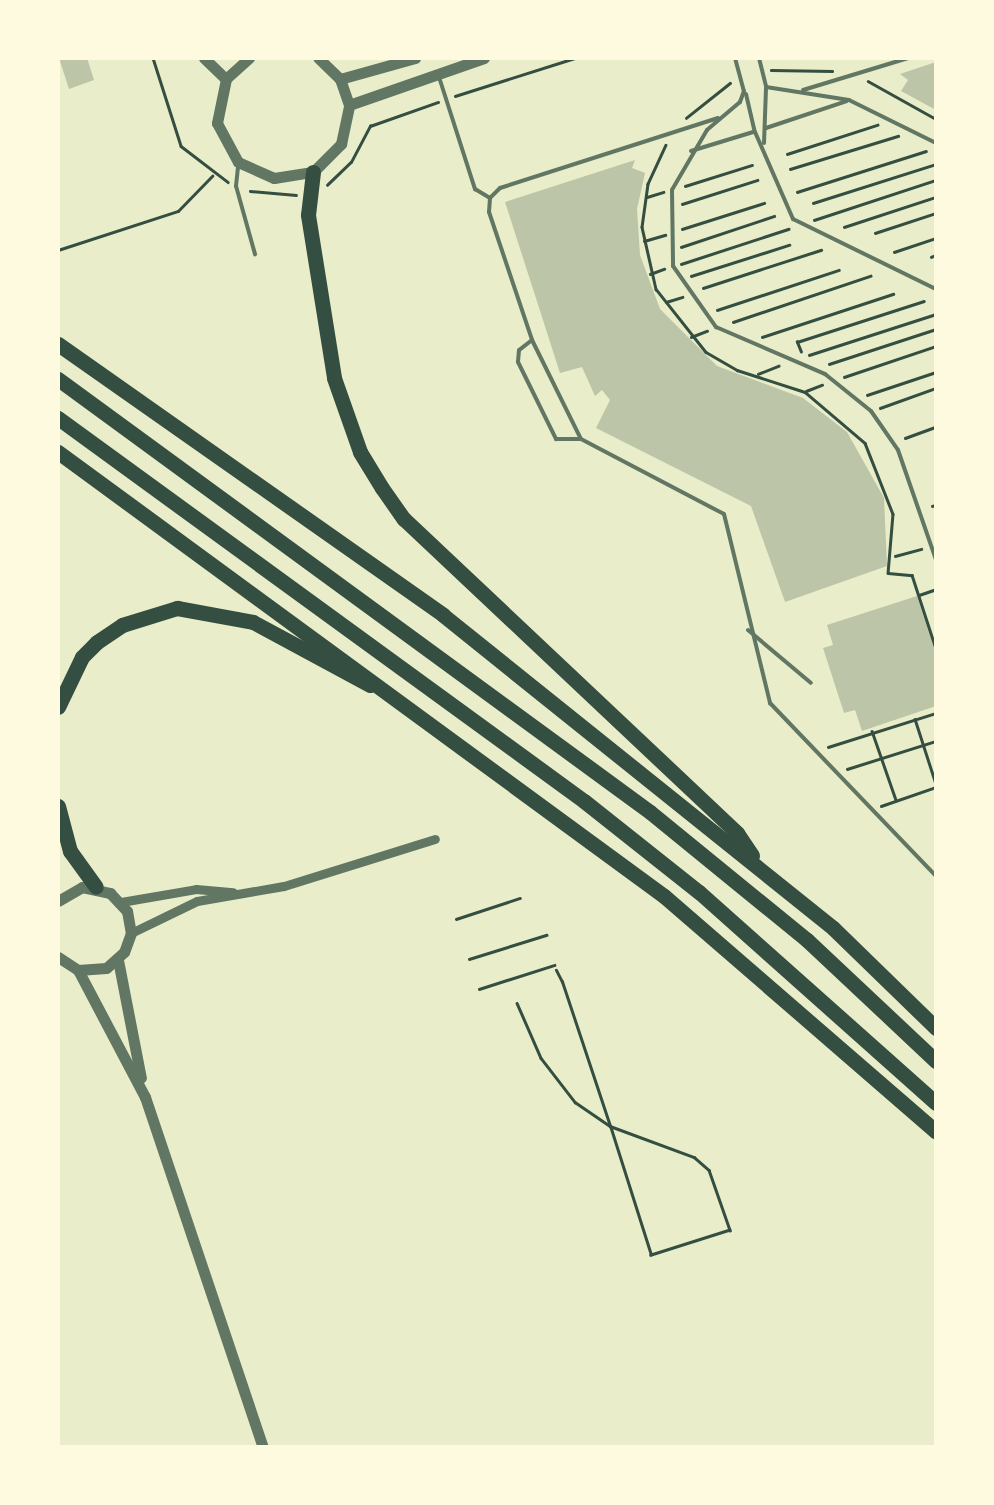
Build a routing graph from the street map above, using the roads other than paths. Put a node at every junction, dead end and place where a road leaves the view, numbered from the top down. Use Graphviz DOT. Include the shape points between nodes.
graph roads {
  1 [pos="204,58"];
  2 [pos="318,58"];
  3 [pos="415,58"];
  4 [pos="484,58"];
  5 [pos="735,58"];
  6 [pos="759,58"];
  7 [pos="908,58"];
  8 [pos="242,59"];
  9 [pos="438,72"];
  10 [pos="226,79"];
  11 [pos="340,80"];
  12 [pos="766,87"];
  13 [pos="744,90"];
  14 [pos="802,90"];
  15 [pos="849,100"];
  16 [pos="349,105"];
  17 [pos="718,118"];
  18 [pos="766,128"];
  19 [pos="754,132"];
  20 [pos="764,143"];
  21 [pos="936,145"];
  22 [pos="691,151"];
  23 [pos="238,162"];
  24 [pos="312,172"];
  25 [pos="490,198"];
  26 [pos="254,254"];
  27 [pos="936,289"];
  28 [pos="532,340"];
  29 [pos="58,344"];
  30 [pos="58,380"];
  31 [pos="58,418"];
  32 [pos="580,439"];
  33 [pos="58,452"];
  34 [pos="936,560"];
  35 [pos="748,630"];
  36 [pos="810,683"];
  37 [pos="389,689"];
  38 [pos="58,707"];
  39 [pos="58,806"];
  40 [pos="434,839"];
  41 [pos="759,867"];
  42 [pos="936,876"];
  43 [pos="96,888"];
  44 [pos="236,892"];
  45 [pos="58,901"];
  46 [pos="121,902"];
  47 [pos="131,933"];
  48 [pos="58,957"];
  49 [pos="118,960"];
  50 [pos="78,970"];
  51 [pos="936,1028"];
  52 [pos="936,1060"];
  53 [pos="145,1097"];
  54 [pos="936,1103"];
  55 [pos="936,1132"];
  56 [pos="262,1448"];
  1 -- 10 [label="street"];
  2 -- 11 [label="street"];
  3 -- 11 [label="street"];
  4 -- 9 [label="street"];
  5 -- 13 [label="lane"];
  6 -- 12 [label="lane"];
  7 -- 14 [label="lane"];
  8 -- 10 [label="street"];
  9 -- 16 [label="street"];
  9 -- 25 [label="lane" via="474,190"];
  10 -- 23 [label="street" via="217,122"];
  11 -- 16 [label="street"];
  12 -- 14 [label="lane"];
  12 -- 18 [label="lane"];
  13 -- 17 [label="lane" via="734,110"];
  13 -- 19 [label="lane"];
  14 -- 15 [label="lane"];
  15 -- 18 [label="lane"];
  15 -- 21 [label="lane"];
  16 -- 24 [label="street" via="341,144"];
  17 -- 22 [label="lane"];
  17 -- 25 [label="lane" via="500,188"];
  18 -- 20 [label="lane"];
  19 -- 20 [label="lane"];
  19 -- 22 [label="lane"];
  20 -- 27 [label="lane" via="793,219"];
  22 -- 34 [label="lane" via="672,190 668,234 688,296 716,327 835,380 871,410 895,444"];
  23 -- 24 [label="street" via="274,178"];
  23 -- 26 [label="lane" via="236,186"];
  24 -- 41 [label="highway" via="308,215 334,378 360,452 382,488 404,519 737,832"];
  25 -- 28 [label="lane"];
  28 -- 32 [label="lane"];
  28 -- 32 [label="lane" via="519,350 518,362 556,438"];
  29 -- 41 [label="highway" via="443,615"];
  30 -- 52 [label="highway" via="650,812 807,940"];
  31 -- 54 [label="highway" via="584,800 700,892"];
  32 -- 35 [label="lane" via="724,514 742,568"];
  33 -- 37 [label="highway"];
  35 -- 36 [label="lane"];
  35 -- 42 [label="lane" via="770,703"];
  37 -- 38 [label="highway" via="363,683 253,622 177,608 122,624 97,642"];
  37 -- 55 [label="highway" via="664,896"];
  39 -- 43 [label="highway" via="70,852"];
  40 -- 44 [label="street" via="284,886"];
  41 -- 51 [label="highway"];
  43 -- 45 [label="street" via="82,887"];
  43 -- 46 [label="street"];
  44 -- 46 [label="street" via="196,889"];
  44 -- 47 [label="street" via="176,909"];
  46 -- 47 [label="street"];
  47 -- 49 [label="street"];
  48 -- 50 [label="street"];
  49 -- 50 [label="street"];
  49 -- 53 [label="street"];
  50 -- 53 [label="street"];
  53 -- 56 [label="street"];
}
